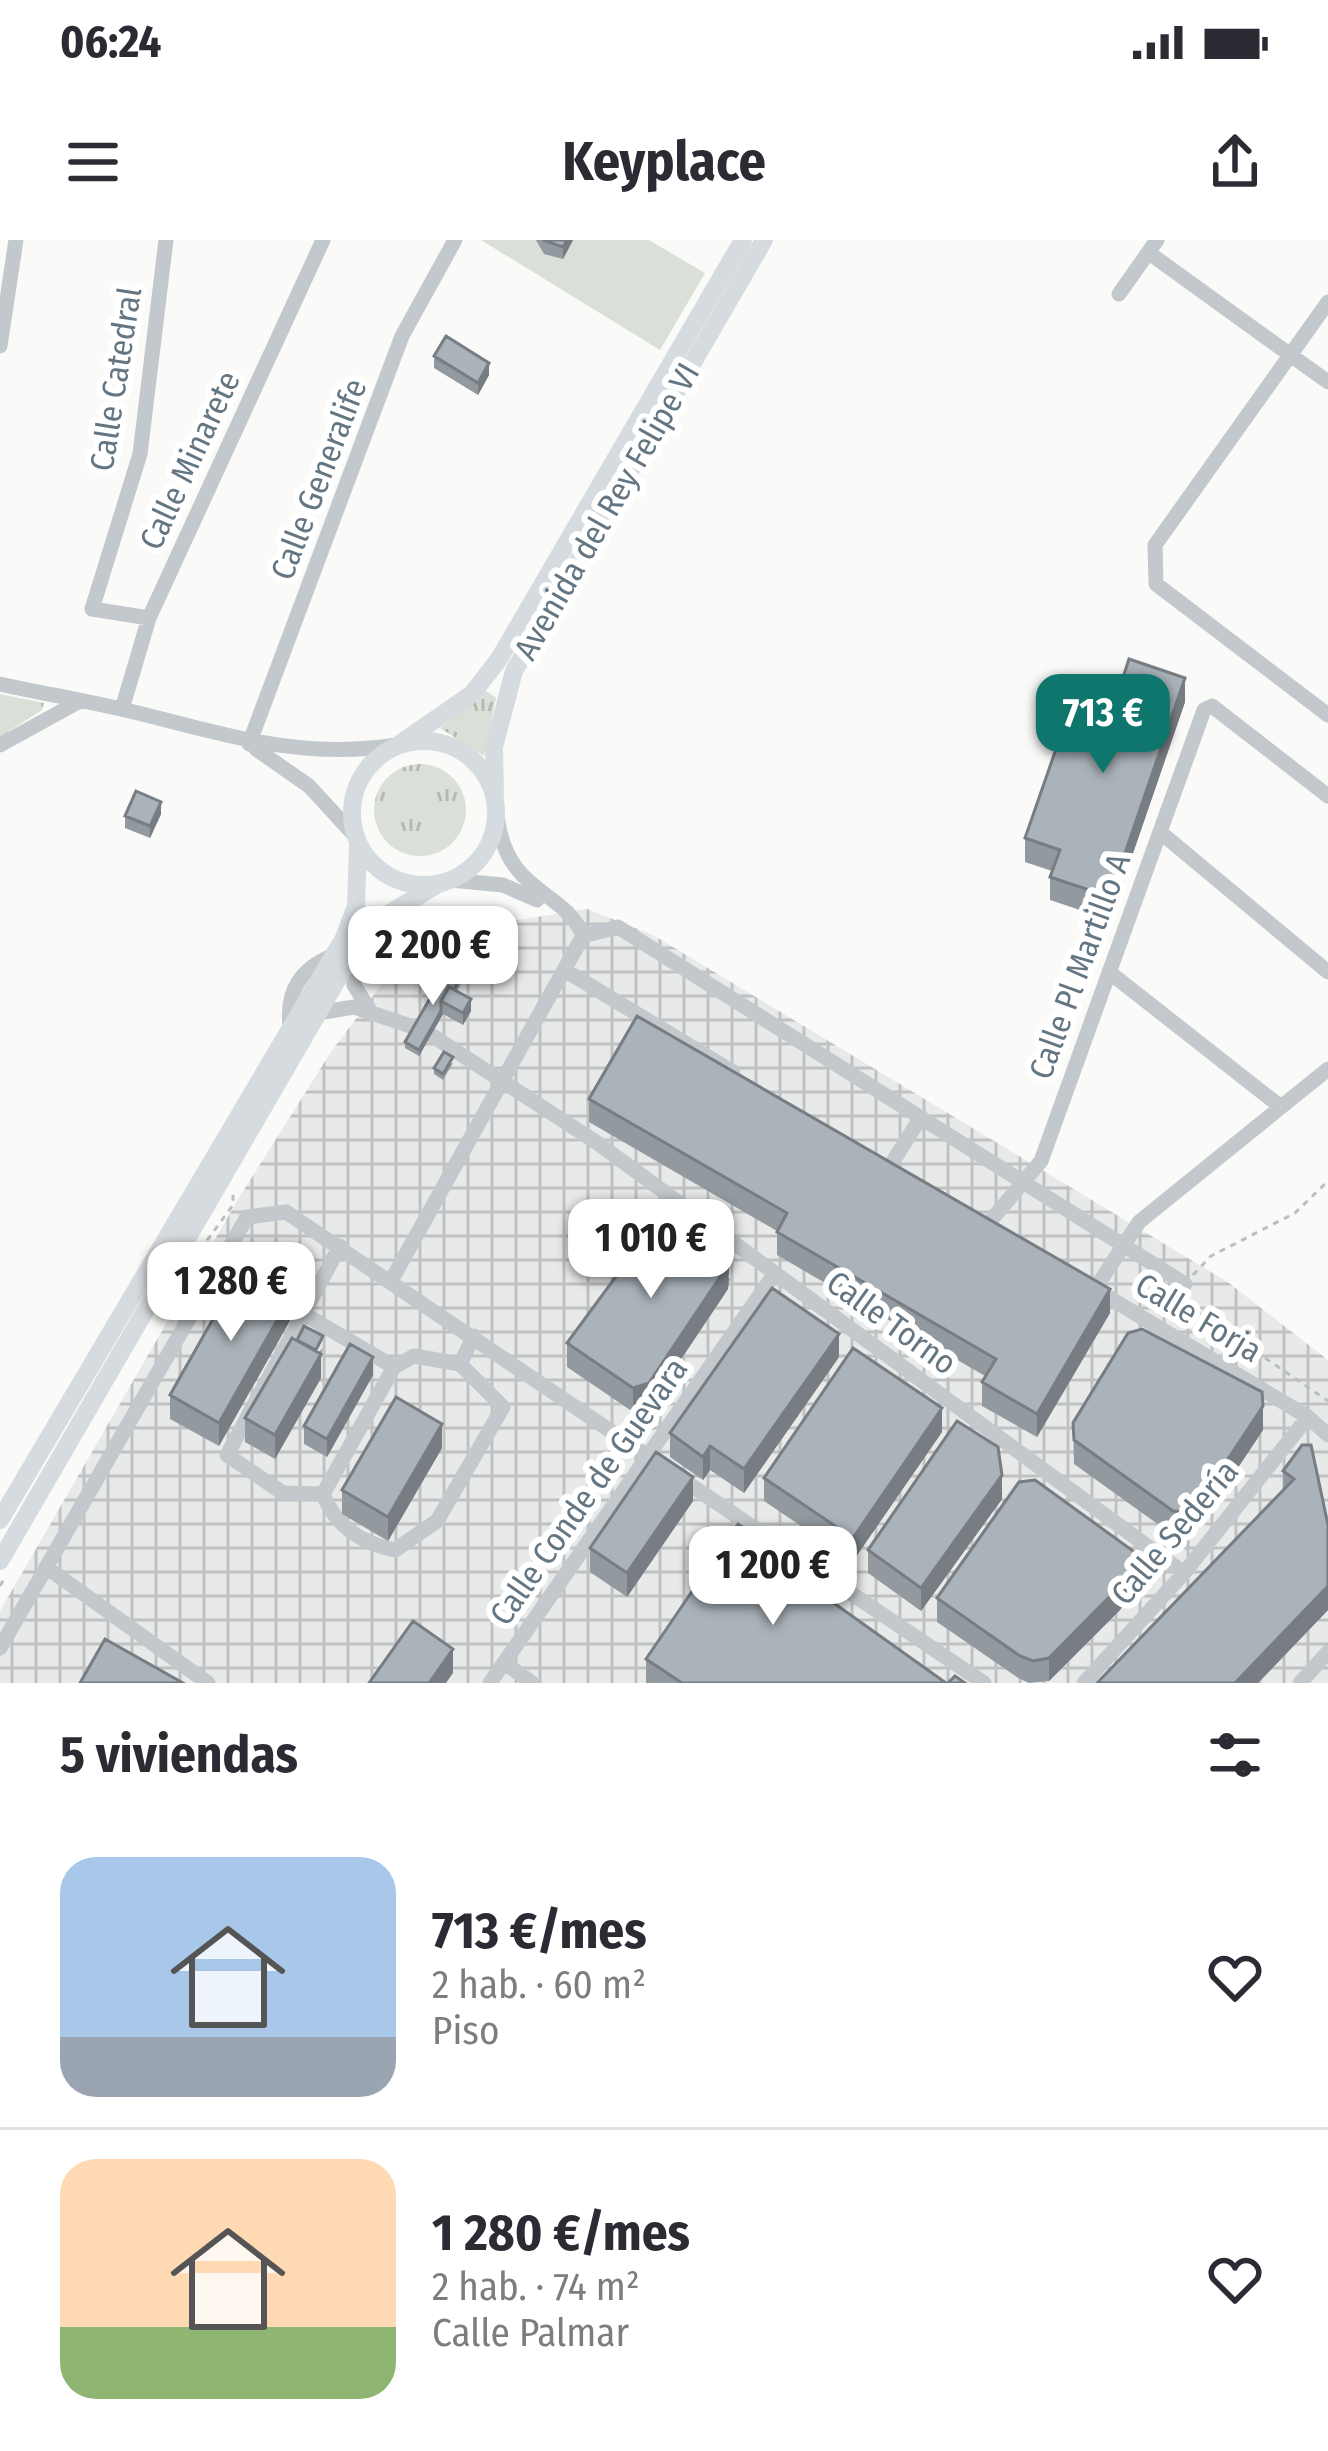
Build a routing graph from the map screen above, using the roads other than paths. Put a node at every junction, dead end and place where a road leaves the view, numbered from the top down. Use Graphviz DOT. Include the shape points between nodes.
graph roads {
  1 [pos="16,240"];
  2 [pos="166,240"];
  3 [pos="323,240"];
  4 [pos="455,240"];
  5 [pos="743,240"];
  6 [pos="764,240"];
  7 [pos="1153,246"];
  8 [pos="1118,294"];
  9 [pos="1328,302"];
  10 [pos="0,346"];
  11 [pos="1290,355"];
  12 [pos="1328,382"];
  13 [pos="149,618"];
  14 [pos="0,684"];
  15 [pos="80,701"];
  16 [pos="122,709"];
  17 [pos="1328,715"];
  18 [pos="249,744"];
  19 [pos="399,744"];
  20 [pos="0,745"];
  21 [pos="1328,796"];
  22 [pos="496,805"];
  23 [pos="1160,832"];
  24 [pos="356,840"];
  25 [pos="445,881"];
  26 [pos="571,920"];
  27 [pos="583,936"];
  28 [pos="344,953"];
  29 [pos="566,971"];
  30 [pos="1109,972"];
  31 [pos="1328,972"];
  32 [pos="372,1010"];
  33 [pos="318,1013"];
  34 [pos="1328,1069"];
  35 [pos="748,1081"];
  36 [pos="502,1083"];
  37 [pos="1281,1107"];
  38 [pos="921,1117"];
  39 [pos="870,1154"];
  40 [pos="890,1166"];
  41 [pos="910,1178"];
  42 [pos="1026,1183"];
  43 [pos="968,1213"];
  44 [pos="987,1225"];
  45 [pos="1005,1235"];
  46 [pos="1125,1243"];
  47 [pos="340,1246"];
  48 [pos="775,1273"];
  49 [pos="392,1279"];
  50 [pos="1077,1279"];
  51 [pos="1095,1289"];
  52 [pos="1180,1290"];
  53 [pos="273,1297"];
  54 [pos="304,1313"];
  55 [pos="474,1336"];
  56 [pos="460,1364"];
  57 [pos="394,1367"];
  58 [pos="1308,1417"];
  59 [pos="1328,1436"];
  60 [pos="649,1459"];
  61 [pos="323,1494"];
  62 [pos="0,1520"];
  63 [pos="0,1561"];
  64 [pos="46,1567"];
  65 [pos="1184,1573"];
  66 [pos="0,1648"];
  67 [pos="1328,1652"];
  68 [pos="505,1663"];
  69 [pos="208,1683"];
  70 [pos="490,1683"];
  71 [pos="532,1683"];
  72 [pos="985,1683"];
  73 [pos="1084,1683"];
  74 [pos="1300,1683"];
  1 -- 10 [label="street"];
  2 -- 13 [label="street, Calle Catedral" via="140,454 92,609"];
  3 -- 13 [label="street, Calle Minarete"];
  4 -- 18 [label="street, Calle Generalife" via="402,336"];
  5 -- 19 [label="main road, Avenida del Rey Felipe VI" via="499,659 472,694"];
  6 -- 22 [label="main road, Avenida del Rey Felipe VI" via="514,671 494,747"];
  7 -- 8 [label="street"];
  7 -- 11 [label="street"];
  9 -- 11 [label="street"];
  11 -- 12 [label="street"];
  11 -- 17 [label="street" via="1154,545 1156,584"];
  13 -- 16 [label="street, Calle Minarete"];
  14 -- 15 [label="street"];
  15 -- 16 [label="street"];
  15 -- 20 [label="street"];
  16 -- 18 [label="street"];
  18 -- 19 [label="street" via="326,753"];
  18 -- 24 [label="street" via="309,786"];
  19 -- 22 [label="main road" via="437,742 470,756"];
  19 -- 24 [label="main road" via="362,773 351,814"];
  21 -- 23 [label="street, Calle Pl Martillo A" via="1212,706"];
  22 -- 25 [label="main road" via="478,861"];
  22 -- 26 [label="street" via="516,871"];
  23 -- 30 [label="street, Calle Pl Martillo A"];
  23 -- 31 [label="street"];
  24 -- 25 [label="main road" via="392,878"];
  24 -- 28 [label="main road" via="356,906"];
  25 -- 26 [label="street" via="503,886"];
  25 -- 28 [label="main road" via="383,917"];
  26 -- 27 [label="street"];
  27 -- 29 [label="street"];
  27 -- 38 [label="street" via="618,927"];
  28 -- 32 [label="street" via="353,985"];
  28 -- 33 [label="main road"];
  28 -- 62 [label="main road" via="290,1028"];
  29 -- 35 [label="street"];
  29 -- 36 [label="street"];
  30 -- 37 [label="street"];
  30 -- 42 [label="street, Calle Pl Martillo A"];
  32 -- 33 [label="street"];
  32 -- 36 [label="street, Calle Torno" via="425,1030"];
  33 -- 63 [label="main road"];
  34 -- 37 [label="street"];
  36 -- 48 [label="street, Calle Torno"];
  36 -- 49 [label="street"];
  37 -- 46 [label="street" via="1139,1222"];
  38 -- 40 [label="street"];
  38 -- 42 [label="street"];
  39 -- 40 [label="street"];
  40 -- 41 [label="street"];
  42 -- 44 [label="street, Calle Pl Martillo A"];
  42 -- 46 [label="street"];
  43 -- 44 [label="street"];
  44 -- 45 [label="street"];
  46 -- 51 [label="street"];
  46 -- 52 [label="street"];
  47 -- 49 [label="street"];
  47 -- 54 [label="street"];
  47 -- 64 [label="street" via="286,1212 247,1217"];
  48 -- 60 [label="street, Calle Conde de Guevara"];
  48 -- 65 [label="street, Calle Torno"];
  49 -- 55 [label="street"];
  50 -- 51 [label="street, Calle Forja"];
  51 -- 58 [label="street, Calle Forja"];
  53 -- 54 [label="street"];
  54 -- 57 [label="street"];
  54 -- 61 [label="street" via="227,1455 283,1493"];
  55 -- 56 [label="street"];
  55 -- 60 [label="street"];
  56 -- 57 [label="street" via="414,1356"];
  56 -- 61 [label="street" via="503,1407 437,1521 395,1550 380,1547 352,1535"];
  57 -- 61 [label="street"];
  58 -- 59 [label="street, Calle Forja"];
  58 -- 65 [label="street, Calle Sedería"];
  60 -- 68 [label="street, Calle Conde de Guevara"];
  60 -- 72 [label="street"];
  64 -- 66 [label="street"];
  64 -- 69 [label="street"];
  65 -- 73 [label="street, Calle Sedería"];
  67 -- 74 [label="street"];
  68 -- 70 [label="street, Calle Conde de Guevara"];
  68 -- 71 [label="street"];
}
